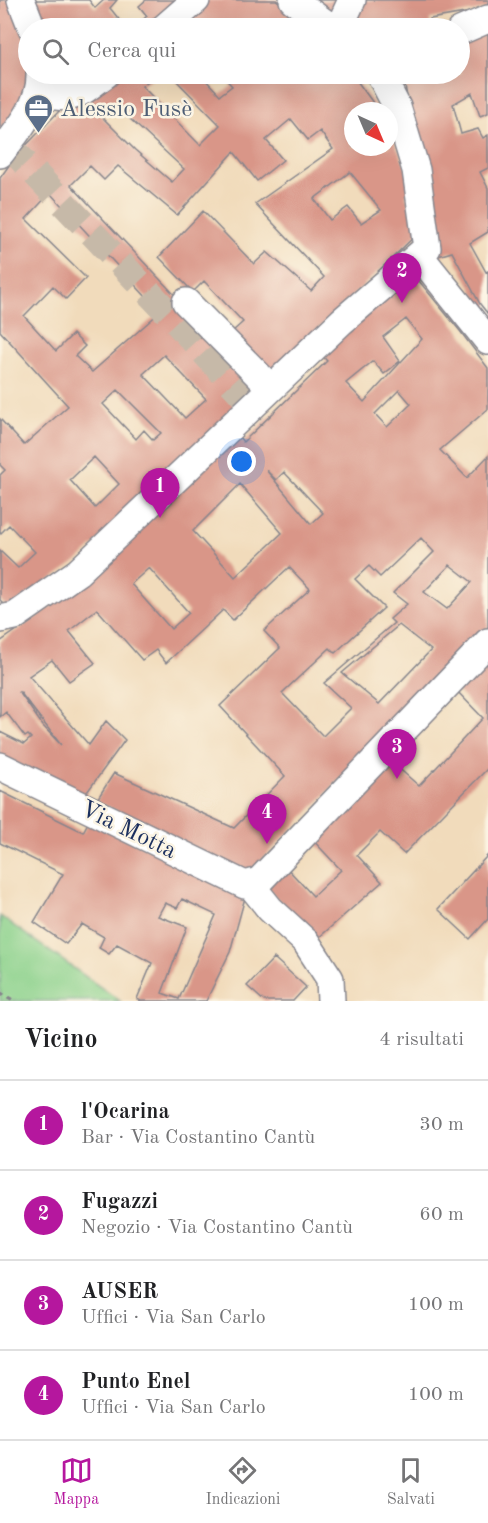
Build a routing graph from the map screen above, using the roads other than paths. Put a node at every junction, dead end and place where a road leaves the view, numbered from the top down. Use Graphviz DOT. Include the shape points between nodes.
graph roads {
  1 [pos="21,0"];
  2 [pos="196,0"];
  3 [pos="293,0"];
  4 [pos="352,0"];
  5 [pos="28,18"];
  6 [pos="175,18"];
  7 [pos="318,18"];
  8 [pos="344,18"];
  9 [pos="488,19"];
  10 [pos="470,26"];
  11 [pos="39,84"];
  12 [pos="40,84"];
  13 [pos="91,84"];
  14 [pos="385,84"];
  15 [pos="0,154"];
  16 [pos="419,255"];
  17 [pos="186,302"];
  18 [pos="488,341"];
  19 [pos="270,387"];
  20 [pos="8,618"];
  21 [pos="488,642"];
  22 [pos="0,766"];
  23 [pos="254,882"];
  24 [pos="331,1001"];
  1 -- 5 [label="street"];
  2 -- 6 [label="street"];
  3 -- 7 [label="street"];
  4 -- 8 [label="street"];
  9 -- 10 [label="street"];
  11 -- 15 [label="street" via="31,113"];
  12 -- 13 [label="street" via="56,97 74,96"];
  14 -- 16 [label="street" via="397,107 416,170 427,248"];
  16 -- 18 [label="street"];
  16 -- 19 [label="street"];
  17 -- 19 [label="street"];
  19 -- 20 [label="street" via="78,572"];
  21 -- 23 [label="street"];
  22 -- 23 [label="street, Via Motta" via="245,885"];
  23 -- 24 [label="street" via="270,909 306,942 330,980"];
}
